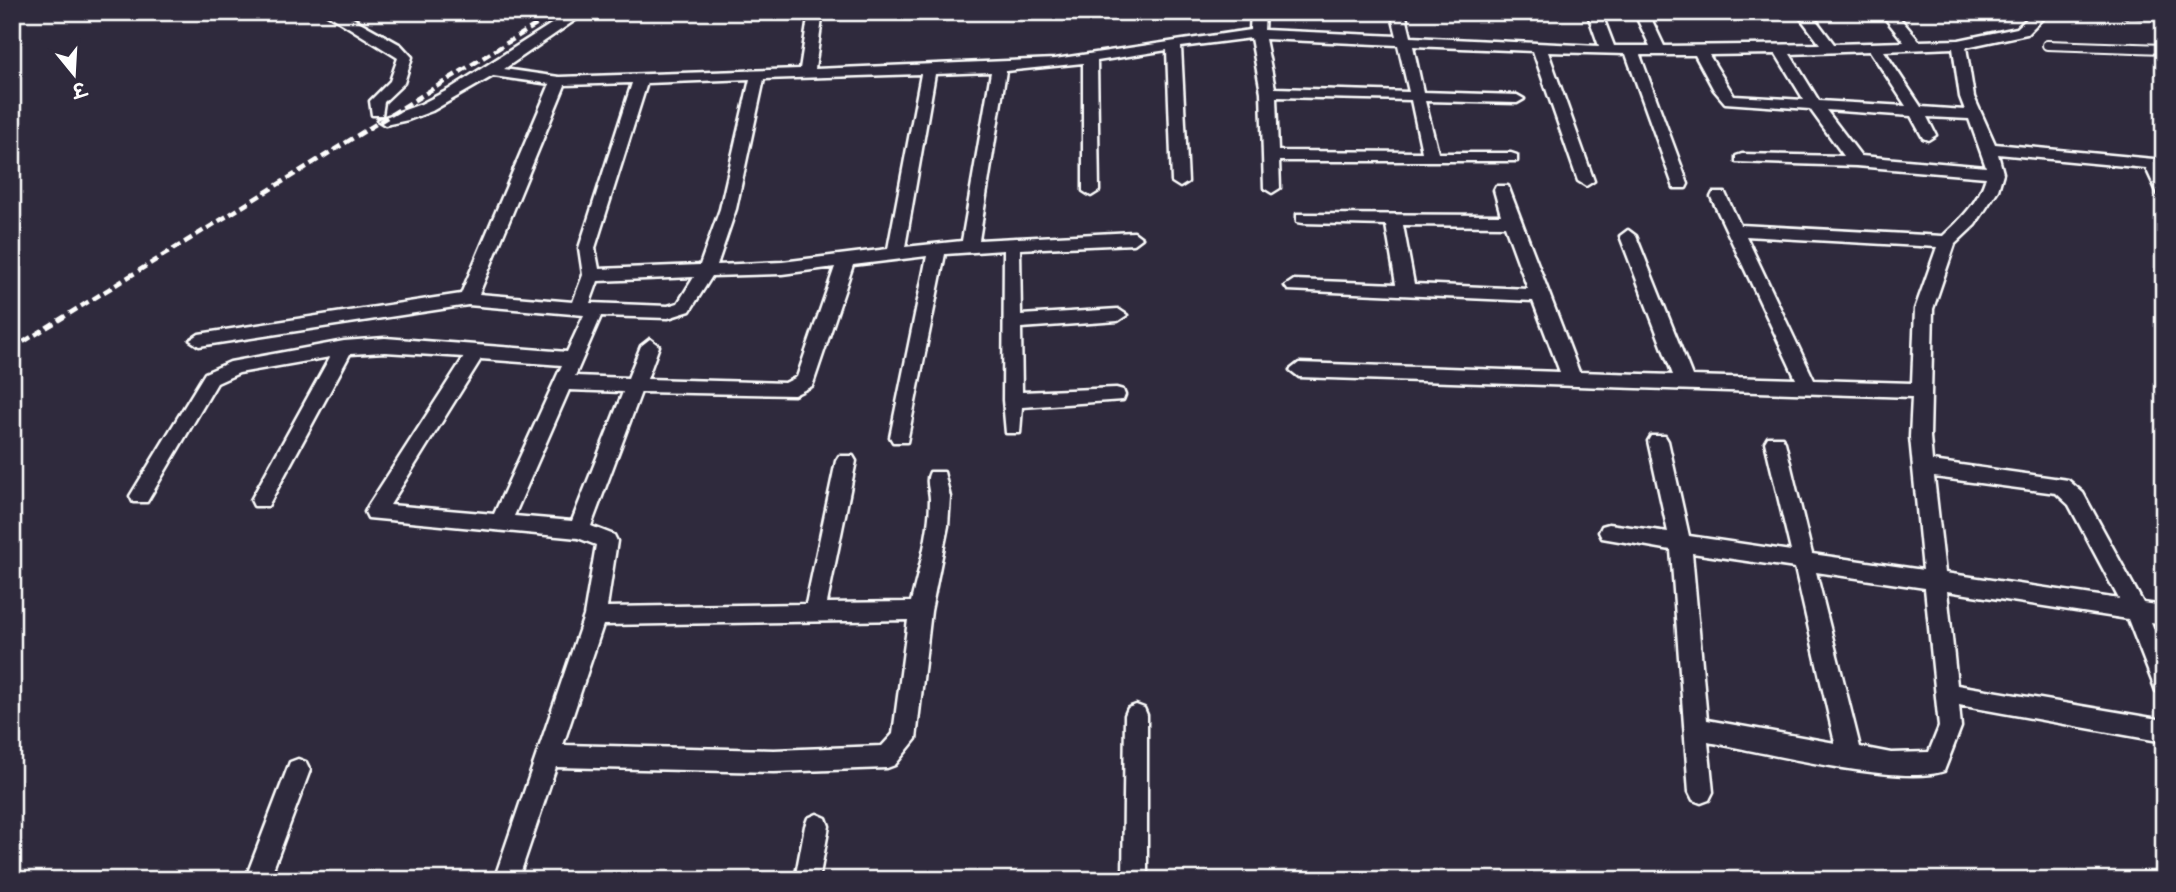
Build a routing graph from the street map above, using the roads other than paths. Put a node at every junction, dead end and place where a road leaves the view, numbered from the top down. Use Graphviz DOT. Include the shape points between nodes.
graph roads {
  1 [pos="331,12"];
  2 [pos="580,12"];
  3 [pos="816,12"];
  4 [pos="1258,12"];
  5 [pos="1398,12"];
  6 [pos="1594,12"];
  7 [pos="1641,12"];
  8 [pos="1803,12"];
  9 [pos="1887,12"];
  10 [pos="2042,12"];
  11 [pos="2125,12"];
  12 [pos="2164,14"];
  13 [pos="1257,34"];
  14 [pos="1403,42"];
  15 [pos="1174,44"];
  16 [pos="1914,44"];
  17 [pos="1959,44"];
  18 [pos="1873,45"];
  19 [pos="2047,45"];
  20 [pos="1829,47"];
  21 [pos="1539,48"];
  22 [pos="2164,49"];
  23 [pos="1608,50"];
  24 [pos="1658,50"];
  25 [pos="1781,50"];
  26 [pos="1632,51"];
  27 [pos="1700,51"];
  28 [pos="1090,57"];
  29 [pos="999,66"];
  30 [pos="929,69"];
  31 [pos="490,71"];
  32 [pos="807,73"];
  33 [pos="758,75"];
  34 [pos="641,77"];
  35 [pos="559,81"];
  36 [pos="1268,92"];
  37 [pos="1416,96"];
  38 [pos="1517,99"];
  39 [pos="1815,106"];
  40 [pos="1917,112"];
  41 [pos="1975,115"];
  42 [pos="1928,135"];
  43 [pos="1989,148"];
  44 [pos="1270,156"];
  45 [pos="1431,158"];
  46 [pos="1511,158"];
  47 [pos="1742,159"];
  48 [pos="1856,161"];
  49 [pos="2158,164"];
  50 [pos="1995,173"];
  51 [pos="1586,181"];
  52 [pos="1180,182"];
  53 [pos="1680,184"];
  54 [pos="1272,188"];
  55 [pos="1502,190"];
  56 [pos="2164,190"];
  57 [pos="1091,191"];
  58 [pos="1719,197"];
  59 [pos="1303,218"];
  60 [pos="1394,221"];
  61 [pos="1511,222"];
  62 [pos="1733,230"];
  63 [pos="1628,236"];
  64 [pos="1134,238"];
  65 [pos="1947,242"];
  66 [pos="1012,244"];
  67 [pos="970,246"];
  68 [pos="937,250"];
  69 [pos="895,254"];
  70 [pos="846,260"];
  71 [pos="707,270"];
  72 [pos="592,275"];
  73 [pos="1294,286"];
  74 [pos="1406,290"];
  75 [pos="1540,295"];
  76 [pos="468,299"];
  77 [pos="588,309"];
  78 [pos="1118,316"];
  79 [pos="1012,321"];
  80 [pos="199,340"];
  81 [pos="650,346"];
  82 [pos="344,348"];
  83 [pos="477,351"];
  84 [pos="573,359"];
  85 [pos="1299,370"];
  86 [pos="1572,379"];
  87 [pos="1685,382"];
  88 [pos="562,383"];
  89 [pos="1808,386"];
  90 [pos="634,388"];
  91 [pos="1922,390"];
  92 [pos="1116,396"];
  93 [pos="1013,400"];
  94 [pos="1013,428"];
  95 [pos="900,437"];
  96 [pos="1658,441"];
  97 [pos="1775,442"];
  98 [pos="846,461"];
  99 [pos="1924,468"];
  100 [pos="937,478"];
  101 [pos="140,496"];
  102 [pos="261,500"];
  103 [pos="500,524"];
  104 [pos="579,530"];
  105 [pos="1609,533"];
  106 [pos="1681,544"];
  107 [pos="1805,562"];
  108 [pos="1935,581"];
  109 [pos="920,611"];
  110 [pos="2136,611"];
  111 [pos="814,615"];
  112 [pos="2164,615"];
  113 [pos="595,616"];
  114 [pos="2164,684"];
  115 [pos="1947,693"];
  116 [pos="1136,715"];
  117 [pos="1698,729"];
  118 [pos="2164,731"];
  119 [pos="548,755"];
  120 [pos="1850,757"];
  121 [pos="298,770"];
  122 [pos="1701,792"];
  123 [pos="817,826"];
  124 [pos="257,880"];
  125 [pos="506,880"];
  126 [pos="807,880"];
  127 [pos="1135,880"];
  1 -- 31 [label="street" via="396,47 405,57 400,79 377,101 381,116 397,121 411,116"];
  2 -- 31 [label="street"];
  3 -- 32 [label="street"];
  4 -- 13 [label="street"];
  5 -- 14 [label="street"];
  6 -- 23 [label="street"];
  7 -- 24 [label="street"];
  8 -- 20 [label="street"];
  9 -- 16 [label="street"];
  10 -- 17 [label="street" via="2022,31"];
  11 -- 12 [label="street"];
  13 -- 14 [label="street"];
  13 -- 15 [label="street"];
  13 -- 36 [label="street"];
  14 -- 21 [label="street"];
  14 -- 37 [label="street"];
  15 -- 28 [label="street"];
  15 -- 52 [label="street"];
  16 -- 17 [label="street"];
  16 -- 18 [label="street"];
  17 -- 41 [label="street" via="1967,97"];
  18 -- 20 [label="street"];
  18 -- 40 [label="street"];
  19 -- 22 [label="lane"];
  20 -- 25 [label="street"];
  21 -- 23 [label="street"];
  21 -- 51 [label="street"];
  23 -- 26 [label="street"];
  24 -- 26 [label="street"];
  24 -- 27 [label="street"];
  25 -- 27 [label="street"];
  25 -- 39 [label="street"];
  26 -- 53 [label="street"];
  27 -- 39 [label="street" via="1730,100"];
  28 -- 29 [label="street"];
  28 -- 57 [label="street"];
  29 -- 30 [label="street"];
  29 -- 67 [label="street"];
  30 -- 32 [label="street"];
  30 -- 69 [label="street"];
  31 -- 35 [label="street"];
  32 -- 33 [label="street"];
  33 -- 34 [label="street"];
  33 -- 71 [label="street" via="728,209"];
  34 -- 35 [label="street"];
  34 -- 72 [label="street" via="586,248"];
  35 -- 76 [label="street"];
  36 -- 37 [label="street"];
  36 -- 44 [label="street"];
  37 -- 38 [label="street"];
  37 -- 45 [label="street"];
  39 -- 40 [label="street"];
  39 -- 48 [label="street"];
  40 -- 41 [label="street"];
  40 -- 42 [label="street"];
  41 -- 43 [label="street"];
  43 -- 49 [label="street"];
  43 -- 50 [label="street"];
  44 -- 45 [label="street"];
  44 -- 54 [label="street"];
  45 -- 46 [label="street"];
  47 -- 48 [label="street"];
  48 -- 50 [label="street"];
  49 -- 56 [label="street"];
  50 -- 65 [label="street" via="1990,190 1969,221"];
  55 -- 61 [label="street"];
  58 -- 62 [label="street"];
  59 -- 60 [label="street"];
  60 -- 61 [label="street"];
  60 -- 74 [label="street"];
  61 -- 75 [label="street"];
  62 -- 65 [label="street"];
  62 -- 89 [label="street"];
  63 -- 87 [label="street"];
  64 -- 66 [label="street"];
  65 -- 91 [label="street" via="1924,309"];
  66 -- 67 [label="street"];
  66 -- 79 [label="street"];
  67 -- 68 [label="street"];
  68 -- 69 [label="street"];
  68 -- 95 [label="street"];
  69 -- 70 [label="street"];
  70 -- 71 [label="street"];
  70 -- 90 [label="street" via="805,381 786,390"];
  71 -- 72 [label="street"];
  71 -- 77 [label="street" via="684,307 668,312"];
  72 -- 77 [label="street"];
  73 -- 74 [label="street"];
  74 -- 75 [label="street"];
  75 -- 86 [label="street"];
  76 -- 77 [label="street"];
  76 -- 80 [label="street"];
  77 -- 84 [label="street"];
  78 -- 79 [label="street"];
  79 -- 93 [label="street"];
  81 -- 90 [label="street"];
  82 -- 83 [label="street" via="385,345"];
  82 -- 101 [label="street" via="236,366 211,378"];
  82 -- 102 [label="street"];
  83 -- 84 [label="street"];
  83 -- 103 [label="street" via="375,512"];
  84 -- 88 [label="street"];
  85 -- 86 [label="street"];
  86 -- 87 [label="street"];
  87 -- 89 [label="street"];
  88 -- 90 [label="street"];
  88 -- 103 [label="street"];
  89 -- 91 [label="street"];
  90 -- 104 [label="street"];
  91 -- 99 [label="street"];
  92 -- 93 [label="street"];
  93 -- 94 [label="street"];
  96 -- 106 [label="street"];
  97 -- 107 [label="street"];
  98 -- 111 [label="street"];
  99 -- 108 [label="street"];
  99 -- 110 [label="street" via="2062,486 2076,499"];
  100 -- 109 [label="street" via="938,526"];
  103 -- 104 [label="street"];
  104 -- 113 [label="street" via="607,541"];
  105 -- 106 [label="street"];
  106 -- 107 [label="street"];
  106 -- 117 [label="street"];
  107 -- 108 [label="street"];
  107 -- 120 [label="street"];
  108 -- 110 [label="street"];
  108 -- 115 [label="street"];
  109 -- 111 [label="street"];
  109 -- 119 [label="street" via="904,739 887,757 775,761"];
  110 -- 112 [label="street"];
  110 -- 114 [label="street"];
  111 -- 113 [label="street"];
  113 -- 119 [label="street"];
  115 -- 118 [label="street"];
  115 -- 120 [label="street" via="1950,727 1936,763 1891,764"];
  116 -- 127 [label="street"];
  117 -- 120 [label="street"];
  117 -- 122 [label="street"];
  119 -- 125 [label="street"];
  121 -- 124 [label="street"];
  123 -- 126 [label="street"];
}
